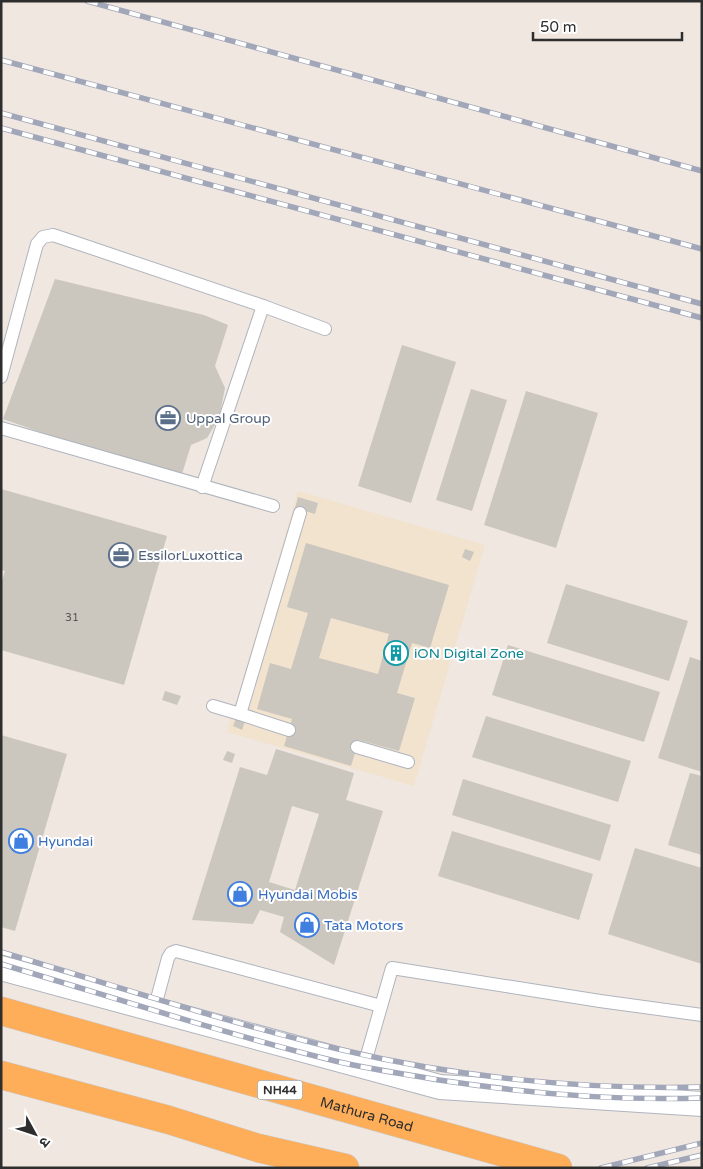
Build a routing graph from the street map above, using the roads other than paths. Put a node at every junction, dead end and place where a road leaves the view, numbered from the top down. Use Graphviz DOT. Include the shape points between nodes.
graph roads {
  1 [pos="263,306"];
  2 [pos="325,329"];
  3 [pos="1,377"];
  4 [pos="1,428"];
  5 [pos="202,487"];
  6 [pos="273,506"];
  7 [pos="300,513"];
  8 [pos="213,706"];
  9 [pos="240,714"];
  10 [pos="289,730"];
  11 [pos="357,747"];
  12 [pos="408,762"];
  13 [pos="1,968"];
  14 [pos="381,1006"];
  15 [pos="154,1010"];
  16 [pos="1,1011"];
  17 [pos="702,1015"];
  18 [pos="364,1066"];
  19 [pos="1,1075"];
  20 [pos="702,1104"];
  21 [pos="346,1168"];
  22 [pos="558,1168"];
  1 -- 2 [label="lane"];
  1 -- 3 [label="lane" via="53,235 43,237 37,244"];
  1 -- 5 [label="lane"];
  4 -- 5 [label="lane"];
  5 -- 6 [label="lane"];
  7 -- 9 [label="lane"];
  8 -- 9 [label="lane"];
  9 -- 10 [label="lane"];
  11 -- 12 [label="lane"];
  13 -- 15 [label="street"];
  14 -- 15 [label="lane" via="176,951 168,958"];
  14 -- 17 [label="lane" via="392,968"];
  14 -- 18 [label="lane"];
  15 -- 18 [label="street"];
  16 -- 22 [label="highway, Mathura Road / NH44"];
  18 -- 20 [label="street" via="440,1087"];
  19 -- 21 [label="highway" via="169,1120 258,1148"];
}
